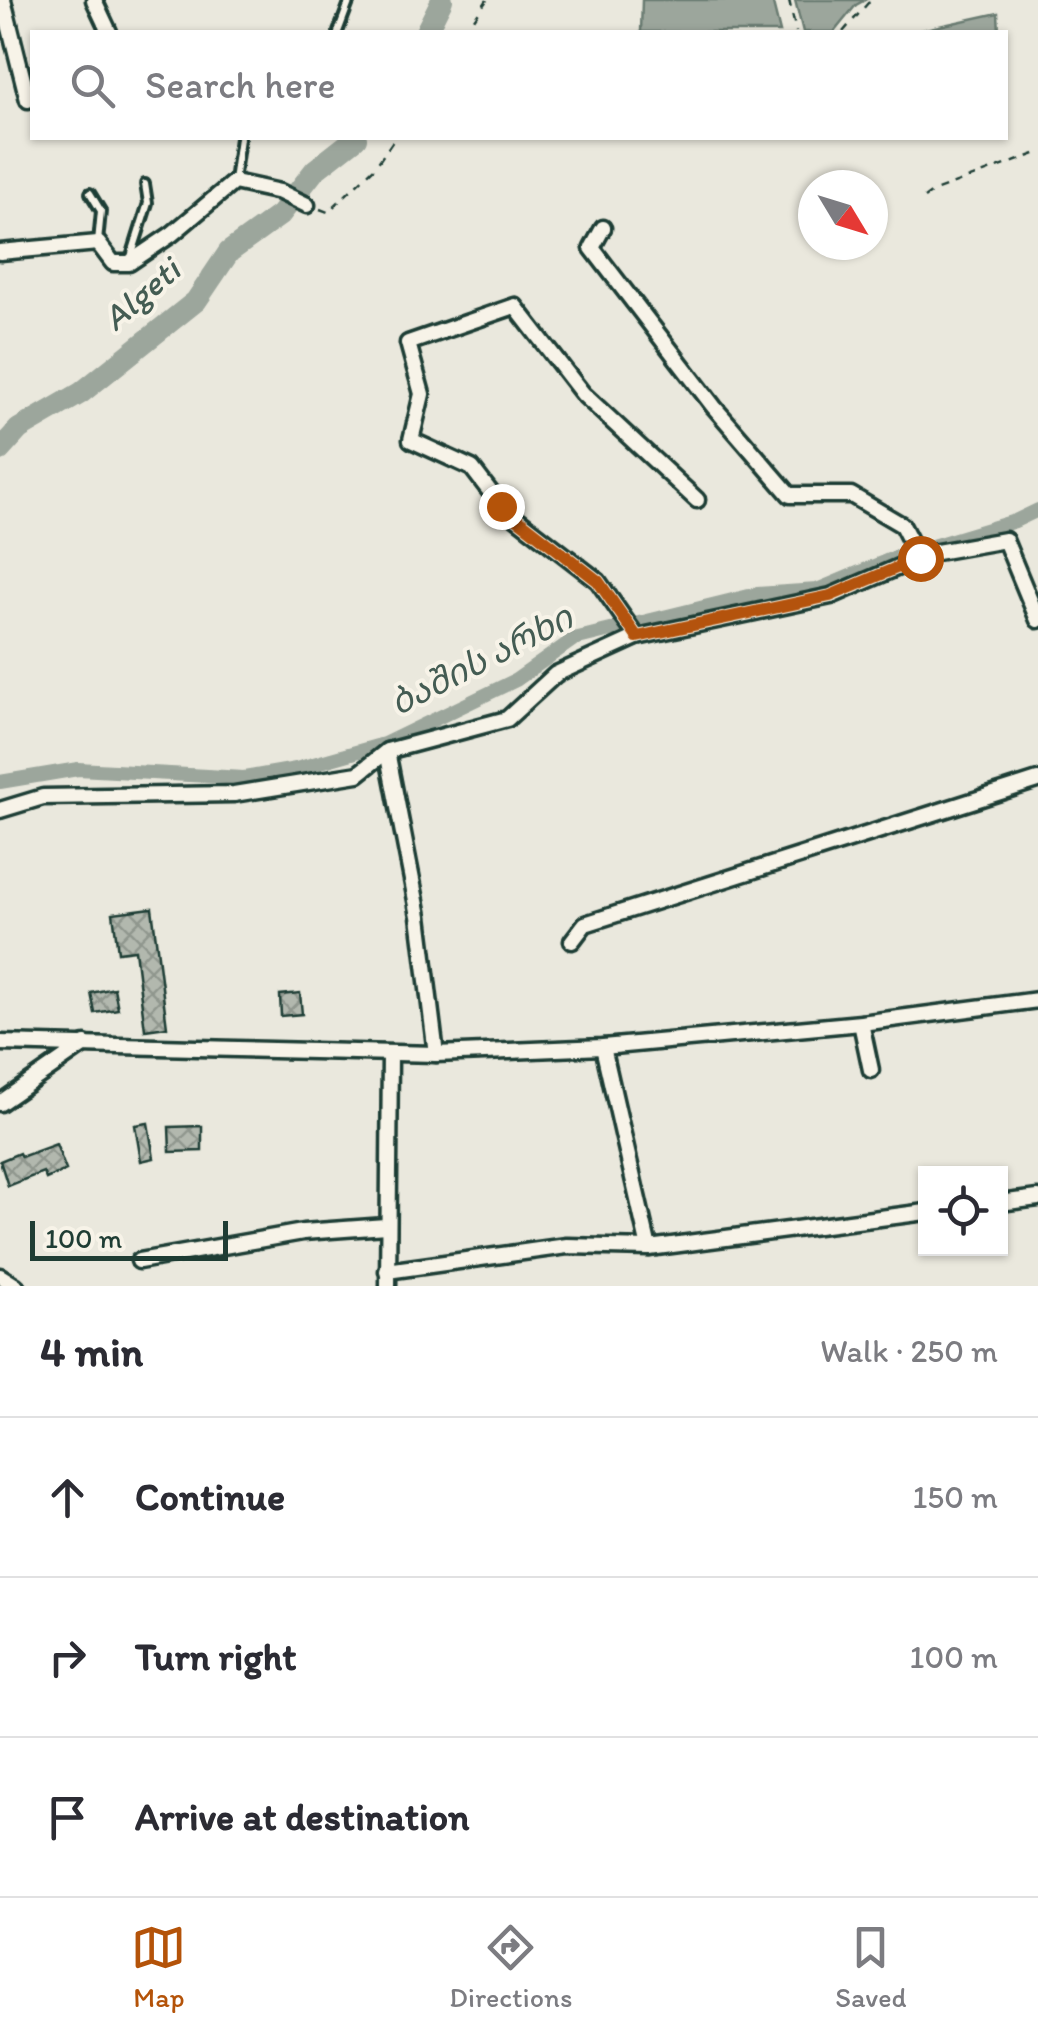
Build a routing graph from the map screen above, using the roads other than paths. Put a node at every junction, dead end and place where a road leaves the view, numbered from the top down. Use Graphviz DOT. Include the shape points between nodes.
graph roads {
  1 [pos="3,0"];
  2 [pos="94,0"];
  3 [pos="350,0"];
  4 [pos="109,30"];
  5 [pos="339,30"];
  6 [pos="28,100"];
  7 [pos="240,140"];
  8 [pos="234,182"];
  9 [pos="145,184"];
  10 [pos="90,193"];
  11 [pos="308,204"];
  12 [pos="603,228"];
  13 [pos="98,243"];
  14 [pos="0,252"];
  15 [pos="129,263"];
  16 [pos="697,500"];
  17 [pos="920,558"];
  18 [pos="1038,620"];
  19 [pos="637,637"];
  20 [pos="387,751"];
  21 [pos="1038,780"];
  22 [pos="0,810"];
  23 [pos="572,941"];
  24 [pos="1038,1000"];
  25 [pos="861,1023"];
  26 [pos="87,1042"];
  27 [pos="0,1043"];
  28 [pos="603,1047"];
  29 [pos="390,1054"];
  30 [pos="436,1054"];
  31 [pos="871,1070"];
  32 [pos="0,1104"];
  33 [pos="1008,1203"];
  34 [pos="1037,1203"];
  35 [pos="918,1213"];
  36 [pos="386,1226"];
  37 [pos="649,1248"];
  38 [pos="139,1261"];
  39 [pos="0,1276"];
  40 [pos="387,1278"];
  41 [pos="16,1286"];
  1 -- 6 [label="street"];
  2 -- 4 [label="street"];
  3 -- 5 [label="lane"];
  7 -- 8 [label="lane"];
  8 -- 11 [label="street"];
  8 -- 15 [label="street"];
  9 -- 15 [label="lane" via="148,203"];
  10 -- 13 [label="lane" via="101,211"];
  12 -- 17 [label="street" via="592,248 790,495 851,495 902,525"];
  13 -- 14 [label="street"];
  13 -- 15 [label="street" via="113,263"];
  16 -- 19 [label="street" via="583,394 516,306 408,344 422,394 411,440 472,468 501,506 598,581"];
  17 -- 18 [label="street" via="1005,540"];
  17 -- 19 [label="street" via="830,596"];
  19 -- 20 [label="street" via="556,674 507,719"];
  20 -- 22 [label="street" via="358,774 234,794 43,797"];
  20 -- 30 [label="street" via="420,916"];
  21 -- 23 [label="street" via="585,924"];
  24 -- 25 [label="street"];
  25 -- 28 [label="street"];
  25 -- 31 [label="street"];
  26 -- 27 [label="street"];
  26 -- 29 [label="street"];
  26 -- 32 [label="street"];
  28 -- 30 [label="street"];
  28 -- 37 [label="street"];
  29 -- 30 [label="street"];
  29 -- 36 [label="street"];
  33 -- 34 [label="street"];
  35 -- 37 [label="street"];
  36 -- 38 [label="street" via="303,1232"];
  36 -- 40 [label="street"];
  37 -- 40 [label="street" via="567,1246"];
  39 -- 41 [label="street"];
}
